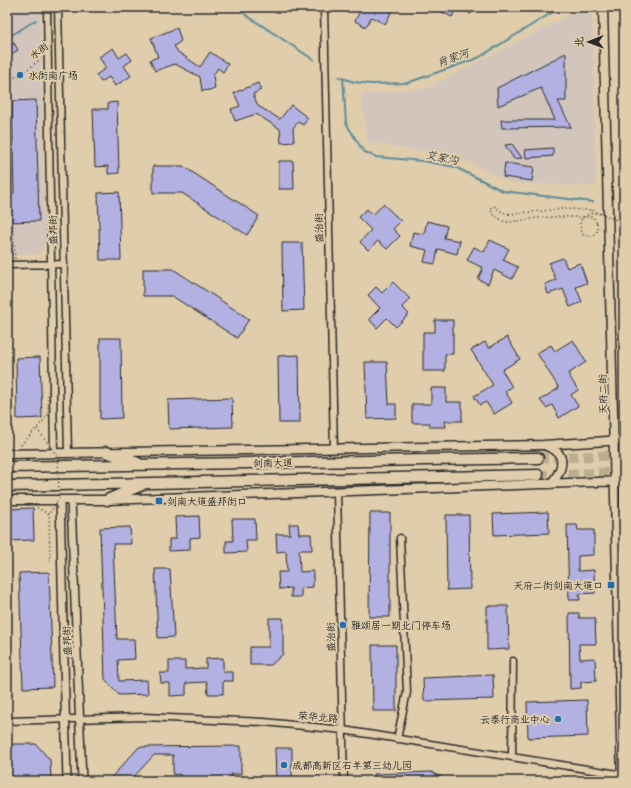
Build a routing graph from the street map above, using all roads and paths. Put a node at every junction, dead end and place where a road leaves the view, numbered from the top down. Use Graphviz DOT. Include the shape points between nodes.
graph roads {
  1 [pos="47,7"];
  2 [pos="58,7"];
  3 [pos="324,7"];
  4 [pos="603,7"];
  5 [pos="624,7"];
  6 [pos="624,13"];
  7 [pos="48,54"];
  8 [pos="7,80"];
  9 [pos="7,183"];
  10 [pos="604,214"];
  11 [pos="624,223"];
  12 [pos="51,264"];
  13 [pos="64,264"];
  14 [pos="7,265"];
  15 [pos="16,265"];
  16 [pos="48,391"];
  17 [pos="37,429"];
  18 [pos="624,440"];
  19 [pos="614,441"];
  20 [pos="21,444"];
  21 [pos="543,445"];
  22 [pos="334,449"];
  23 [pos="54,452"];
  24 [pos="68,452"];
  25 [pos="106,452"];
  26 [pos="7,454"];
  27 [pos="538,458"];
  28 [pos="146,466"];
  29 [pos="7,467"];
  30 [pos="538,475"];
  31 [pos="615,481"];
  32 [pos="624,481"];
  33 [pos="147,483"];
  34 [pos="550,484"];
  35 [pos="7,486"];
  36 [pos="337,492"];
  37 [pos="7,500"];
  38 [pos="60,500"];
  39 [pos="71,500"];
  40 [pos="107,500"];
  41 [pos="37,508"];
  42 [pos="49,514"];
  43 [pos="400,538"];
  44 [pos="50,561"];
  45 [pos="513,661"];
  46 [pos="66,720"];
  47 [pos="81,720"];
  48 [pos="7,721"];
  49 [pos="343,730"];
  50 [pos="397,739"];
  51 [pos="512,757"];
  52 [pos="623,777"];
  53 [pos="67,781"];
  54 [pos="82,781"];
  55 [pos="344,781"];
  1 -- 7 [label="street, 盛邦街"];
  2 -- 13 [label="street, 盛邦街"];
  3 -- 22 [label="street, 盛治街"];
  4 -- 19 [label="main road, 天府二街"];
  5 -- 6 [label="main road"];
  7 -- 8 [label="path, 水街" via="20,75"];
  7 -- 12 [label="street, 盛邦街"];
  9 -- 15 [label="path" via="10,186"];
  10 -- 10 [label="path, bridge" via="592,214 582,218 582,234 590,236 597,232 597,223 593,217 577,216 545,217 505,222 492,214 492,208 494,206 509,214 563,208 592,210"];
  10 -- 11 [label="path, bridge"];
  12 -- 13 [label="street"];
  12 -- 15 [label="street"];
  12 -- 23 [label="street, 盛邦街"];
  13 -- 24 [label="street, 盛邦街"];
  14 -- 15 [label="street"];
  16 -- 17 [label="path, bridge" via="48,416"];
  17 -- 20 [label="path, bridge"];
  17 -- 42 [label="path, bridge" via="58,457 58,498"];
  18 -- 19 [label="main road"];
  19 -- 21 [label="main road"];
  19 -- 31 [label="main road, 天府二街"];
  21 -- 22 [label="main road"];
  21 -- 34 [label="main road" via="557,451 561,460 560,472"];
  22 -- 25 [label="main road"];
  23 -- 24 [label="main road"];
  23 -- 26 [label="main road"];
  24 -- 25 [label="main road"];
  25 -- 28 [label="highway"];
  27 -- 28 [label="highway, 剑南大道"];
  28 -- 29 [label="highway, 剑南大道"];
  30 -- 33 [label="highway, 剑南大道"];
  31 -- 32 [label="main road"];
  31 -- 34 [label="main road"];
  31 -- 52 [label="main road, 天府二街"];
  33 -- 35 [label="highway, 剑南大道"];
  33 -- 40 [label="highway"];
  34 -- 36 [label="main road"];
  36 -- 40 [label="main road"];
  36 -- 49 [label="street, 盛治街"];
  37 -- 38 [label="main road"];
  38 -- 39 [label="main road"];
  38 -- 46 [label="street, 盛邦街"];
  39 -- 40 [label="main road"];
  39 -- 47 [label="street, 盛邦街"];
  41 -- 42 [label="path"];
  42 -- 44 [label="path"];
  43 -- 50 [label="street" via="408,692"];
  45 -- 51 [label="street"];
  46 -- 47 [label="street, 荣华北路"];
  46 -- 48 [label="street, 荣华北路"];
  46 -- 53 [label="street, 盛邦街"];
  47 -- 49 [label="street, 荣华北路" via="201,718"];
  47 -- 54 [label="street, 盛邦街"];
  49 -- 50 [label="street, 荣华北路"];
  49 -- 55 [label="street, 盛治街"];
  50 -- 51 [label="street, 荣华北路"];
  51 -- 52 [label="street, 荣华北路"];
}
